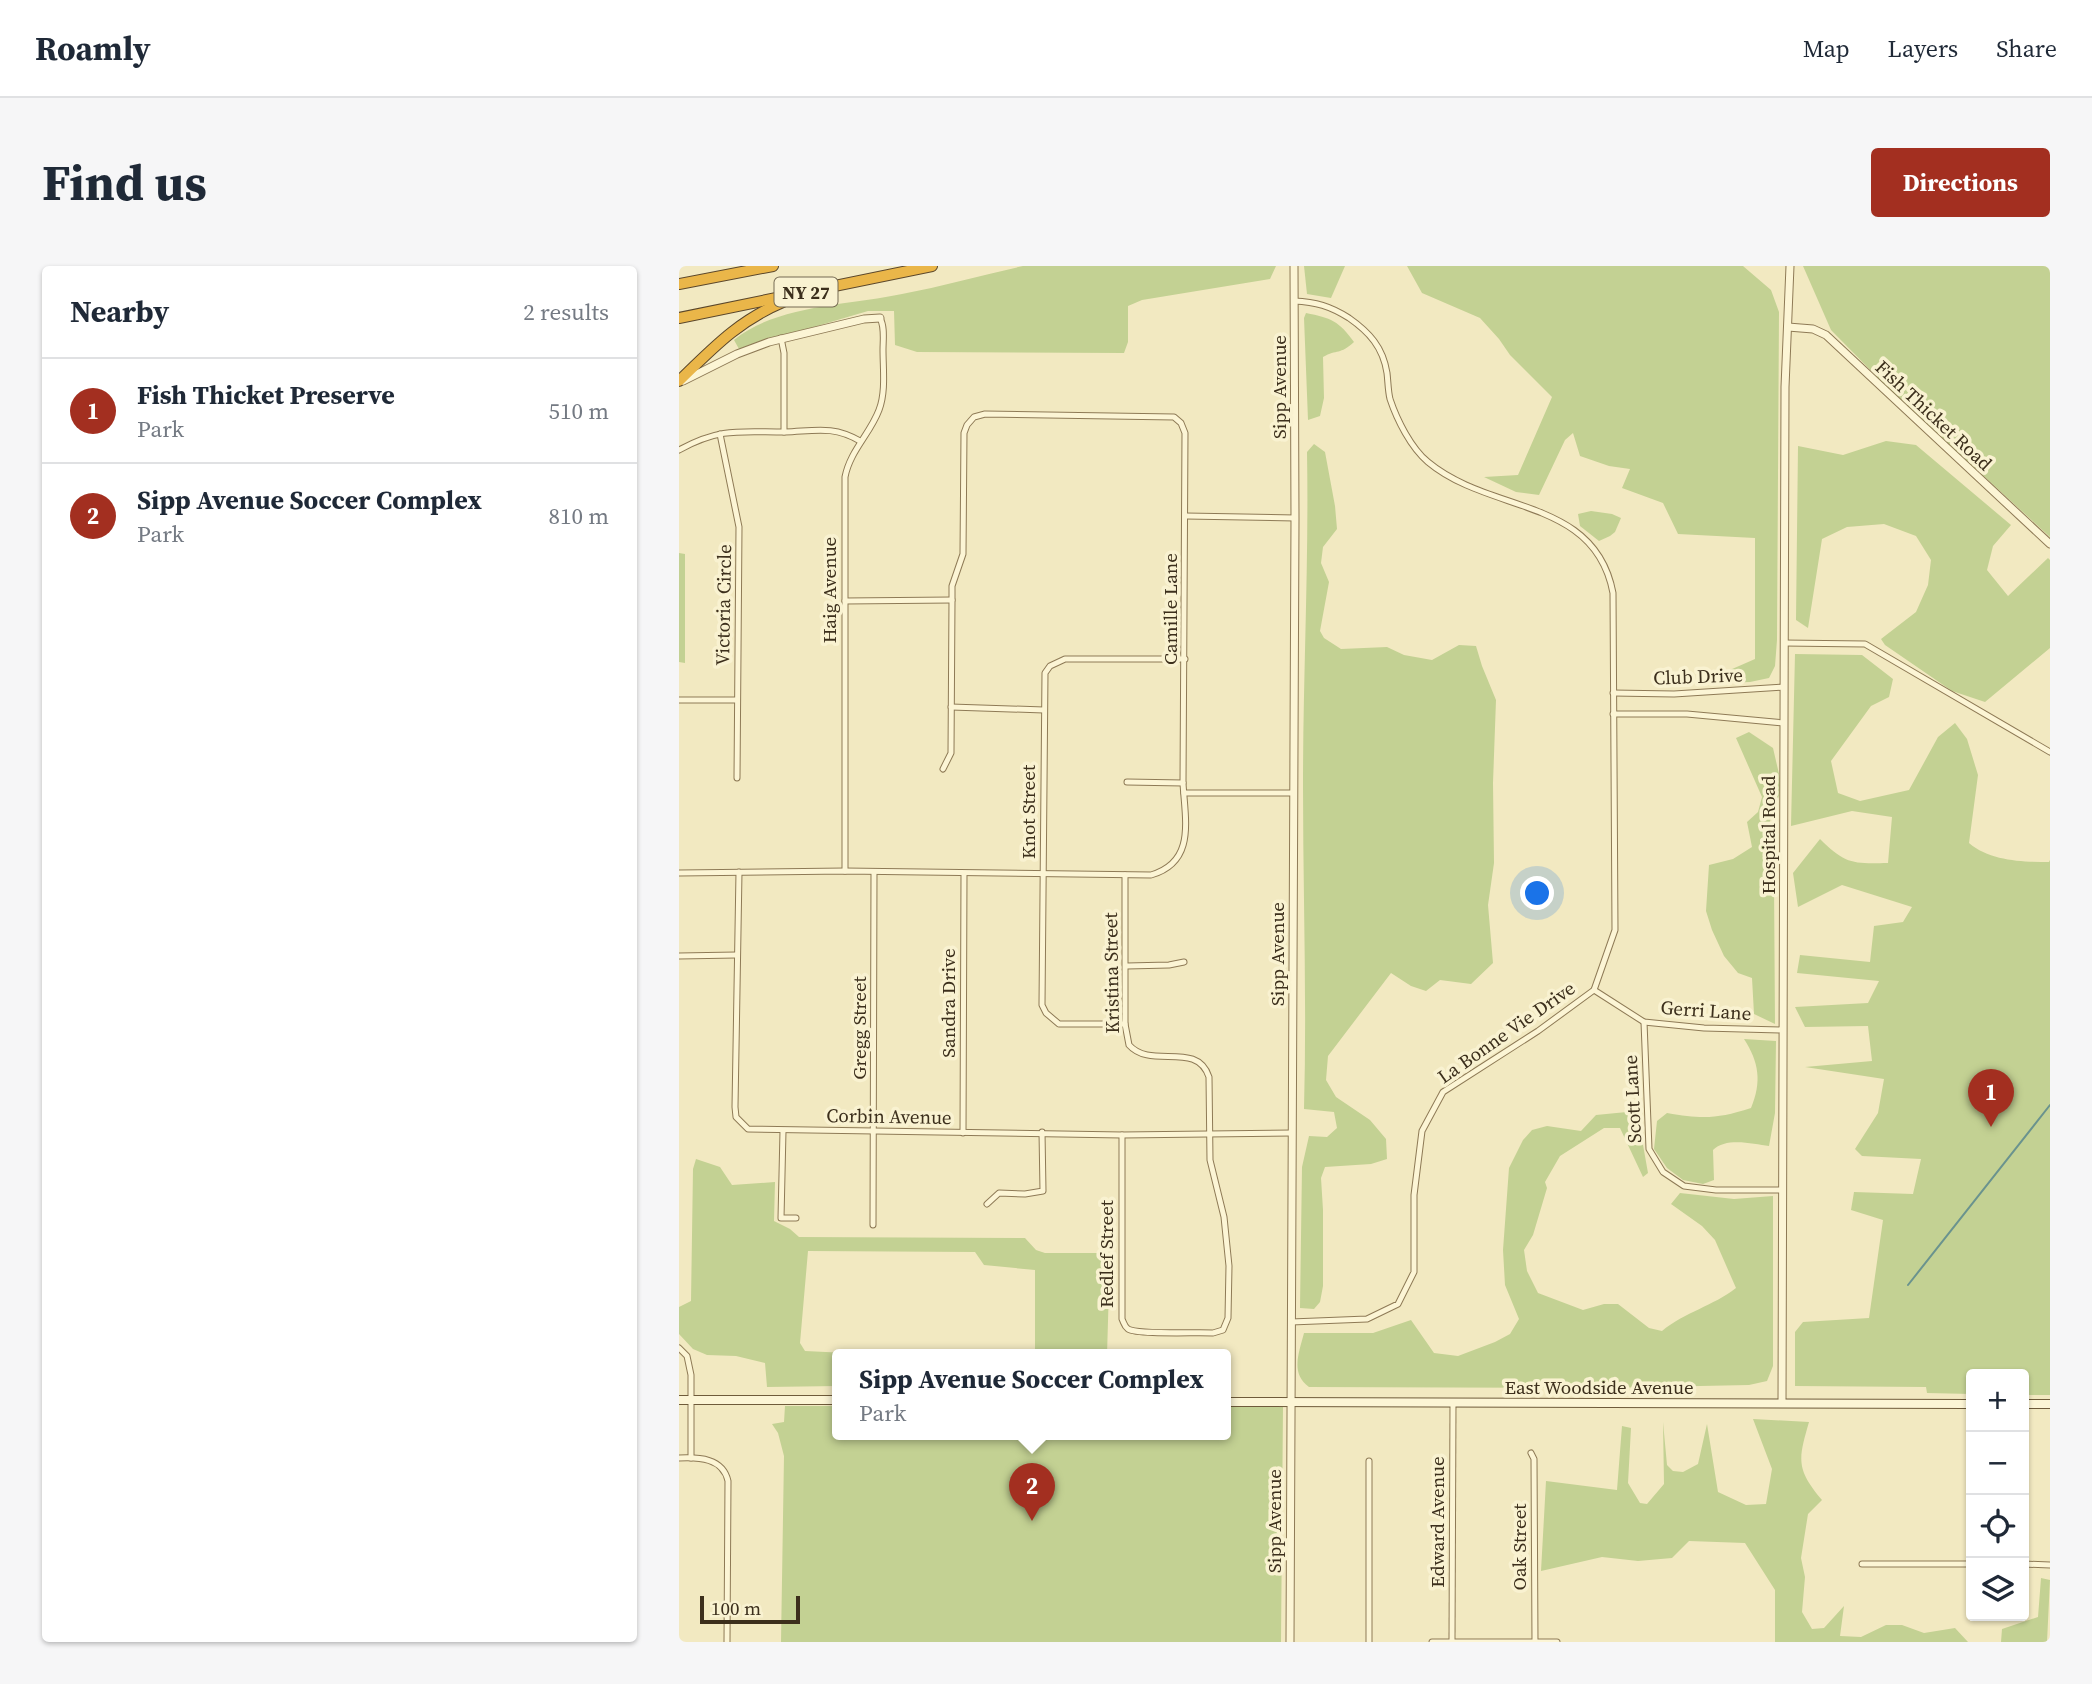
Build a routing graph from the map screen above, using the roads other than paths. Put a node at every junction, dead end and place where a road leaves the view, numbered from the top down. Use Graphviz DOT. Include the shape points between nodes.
graph roads {
  1 [pos="773,266"];
  2 [pos="932,266"];
  3 [pos="1294,266"];
  4 [pos="1790,266"];
  5 [pos="679,284"];
  6 [pos="808,292"];
  7 [pos="1294,301"];
  8 [pos="679,318"];
  9 [pos="880,318"];
  10 [pos="1788,327"];
  11 [pos="781,338"];
  12 [pos="679,382"];
  13 [pos="784,432"];
  14 [pos="720,434"];
  15 [pos="860,441"];
  16 [pos="679,450"];
  17 [pos="1186,516"];
  18 [pos="1295,518"];
  19 [pos="2050,544"];
  20 [pos="952,600"];
  21 [pos="845,601"];
  22 [pos="1784,643"];
  23 [pos="1185,659"];
  24 [pos="1784,687"];
  25 [pos="1613,693"];
  26 [pos="679,700"];
  27 [pos="737,700"];
  28 [pos="951,708"];
  29 [pos="1044,709"];
  30 [pos="1613,714"];
  31 [pos="1784,723"];
  32 [pos="2050,752"];
  33 [pos="943,769"];
  34 [pos="737,778"];
  35 [pos="1127,782"];
  36 [pos="1183,783"];
  37 [pos="1184,793"];
  38 [pos="1294,793"];
  39 [pos="845,871"];
  40 [pos="739,872"];
  41 [pos="874,872"];
  42 [pos="1043,872"];
  43 [pos="679,873"];
  44 [pos="964,874"];
  45 [pos="1125,875"];
  46 [pos="736,955"];
  47 [pos="679,956"];
  48 [pos="1184,962"];
  49 [pos="1127,966"];
  50 [pos="1594,990"];
  51 [pos="1644,1022"];
  52 [pos="1125,1024"];
  53 [pos="1783,1030"];
  54 [pos="783,1131"];
  55 [pos="875,1132"];
  56 [pos="1042,1132"];
  57 [pos="963,1133"];
  58 [pos="1292,1133"];
  59 [pos="1209,1134"];
  60 [pos="1122,1135"];
  61 [pos="1783,1190"];
  62 [pos="987,1204"];
  63 [pos="796,1218"];
  64 [pos="873,1225"];
  65 [pos="1291,1322"];
  66 [pos="679,1348"];
  67 [pos="679,1400"];
  68 [pos="691,1400"];
  69 [pos="832,1400"];
  70 [pos="1231,1402"];
  71 [pos="1290,1402"];
  72 [pos="1453,1402"];
  73 [pos="1782,1403"];
  74 [pos="1966,1404"];
  75 [pos="2029,1404"];
  76 [pos="2050,1404"];
  77 [pos="1531,1453"];
  78 [pos="679,1458"];
  79 [pos="691,1458"];
  80 [pos="1369,1461"];
  81 [pos="1862,1564"];
  82 [pos="1966,1564"];
  83 [pos="2029,1564"];
  84 [pos="2050,1564"];
  85 [pos="727,1642"];
  86 [pos="1290,1642"];
  87 [pos="1369,1642"];
  88 [pos="1432,1642"];
  89 [pos="1452,1642"];
  90 [pos="1535,1642"];
  91 [pos="1557,1642"];
  1 -- 5 [label="highway, NY 27"];
  2 -- 6 [label="highway, NY 27"];
  3 -- 7 [label="street, Sipp Avenue"];
  4 -- 10 [label="street, Hospital Road"];
  6 -- 8 [label="highway, NY 27"];
  6 -- 12 [label="highway" via="734,328"];
  7 -- 18 [label="street, Sipp Avenue"];
  7 -- 25 [label="street, La Bonne Vie Drive" via="1333,308 1373,338 1403,430 1426,461 1465,486 1576,529 1593,545 1606,565 1613,593"];
  9 -- 11 [label="street"];
  9 -- 15 [label="street, Haig Avenue" via="883,393 876,418"];
  10 -- 19 [label="street, Fish Thicket Road" via="1826,335"];
  10 -- 22 [label="street, Hospital Road"];
  11 -- 12 [label="street"];
  11 -- 13 [label="street"];
  13 -- 14 [label="street"];
  13 -- 15 [label="street" via="841,431"];
  14 -- 16 [label="street"];
  14 -- 27 [label="street, Victoria Circle" via="739,527"];
  15 -- 21 [label="street, Haig Avenue" via="845,477"];
  17 -- 18 [label="street"];
  17 -- 20 [label="street, Camille Lane" via="1185,433 1174,417 979,414 964,433 964,554 952,586"];
  17 -- 23 [label="street, Camille Lane"];
  18 -- 38 [label="street, Sipp Avenue"];
  20 -- 21 [label="street"];
  20 -- 28 [label="street, Camille Lane"];
  21 -- 39 [label="street, Haig Avenue"];
  22 -- 24 [label="street, Hospital Road"];
  22 -- 32 [label="street" via="1865,644"];
  23 -- 29 [label="street, Knot Street" via="1058,660 1045,674"];
  23 -- 36 [label="street, Camille Lane"];
  24 -- 25 [label="street, Club Drive"];
  24 -- 31 [label="street, Hospital Road"];
  25 -- 30 [label="street, La Bonne Vie Drive"];
  26 -- 27 [label="street"];
  27 -- 34 [label="street, Victoria Circle"];
  28 -- 29 [label="street"];
  28 -- 33 [label="street, Camille Lane" via="951,753"];
  29 -- 42 [label="street, Knot Street"];
  30 -- 31 [label="street" via="1687,714"];
  30 -- 50 [label="street, La Bonne Vie Drive" via="1615,930"];
  31 -- 53 [label="street, Hospital Road"];
  35 -- 36 [label="street"];
  36 -- 37 [label="street, Camille Lane"];
  37 -- 38 [label="street"];
  37 -- 45 [label="street, Camille Lane" via="1185,838 1177,860 1151,875"];
  38 -- 58 [label="street, Sipp Avenue"];
  39 -- 40 [label="street, Camille Lane"];
  39 -- 41 [label="street, Camille Lane"];
  40 -- 43 [label="street, Camille Lane"];
  40 -- 46 [label="street, Corbin Avenue"];
  41 -- 44 [label="street, Camille Lane"];
  41 -- 55 [label="street, Gregg Street"];
  42 -- 44 [label="street, Camille Lane"];
  42 -- 45 [label="street, Camille Lane"];
  42 -- 52 [label="street, Knot Street" via="1042,1005 1046,1013 1066,1025"];
  44 -- 57 [label="street, Sandra Drive"];
  45 -- 49 [label="street, Kristina Street"];
  46 -- 47 [label="street"];
  46 -- 54 [label="street, Corbin Avenue" via="736,1117 748,1129"];
  48 -- 49 [label="street"];
  49 -- 52 [label="street, Kristina Street"];
  50 -- 51 [label="street, Gerri Lane"];
  50 -- 65 [label="street, La Bonne Vie Drive" via="1443,1091 1422,1131 1414,1195 1414,1272 1398,1304 1367,1319"];
  51 -- 53 [label="street, Gerri Lane"];
  51 -- 61 [label="street, Scott Lane" via="1649,1149 1663,1172 1684,1186"];
  52 -- 59 [label="street, Kristina Street" via="1135,1052 1200,1061 1209,1077"];
  53 -- 61 [label="street, Hospital Road"];
  54 -- 55 [label="street, Corbin Avenue"];
  54 -- 63 [label="street" via="781,1218"];
  55 -- 57 [label="street, Corbin Avenue"];
  55 -- 64 [label="street, Gregg Street"];
  56 -- 57 [label="street, Corbin Avenue"];
  56 -- 60 [label="street, Corbin Avenue"];
  56 -- 62 [label="street" via="1043,1191 999,1193"];
  58 -- 59 [label="street, Corbin Avenue"];
  58 -- 65 [label="street, Sipp Avenue"];
  59 -- 60 [label="street, Corbin Avenue"];
  59 -- 60 [label="street, Redlef Street" via="1229,1266 1228,1318 1223,1329 1213,1333 1135,1331 1124,1324"];
  61 -- 73 [label="street, Hospital Road"];
  65 -- 71 [label="street, Sipp Avenue"];
  66 -- 68 [label="street" via="687,1356"];
  67 -- 68 [label="main road"];
  68 -- 69 [label="main road"];
  68 -- 79 [label="street"];
  70 -- 71 [label="main road, East Woodside Avenue"];
  71 -- 72 [label="main road, East Woodside Avenue"];
  71 -- 86 [label="street, Sipp Avenue"];
  72 -- 73 [label="main road, East Woodside Avenue"];
  72 -- 89 [label="street, Edward Avenue"];
  73 -- 74 [label="main road, East Woodside Avenue"];
  75 -- 76 [label="main road"];
  77 -- 90 [label="street, Oak Street"];
  78 -- 79 [label="street"];
  79 -- 85 [label="street" via="720,1465 728,1481"];
  80 -- 87 [label="street"];
  81 -- 82 [label="street"];
  83 -- 84 [label="street"];
  88 -- 89 [label="street"];
  89 -- 90 [label="street"];
  90 -- 91 [label="street"];
}
